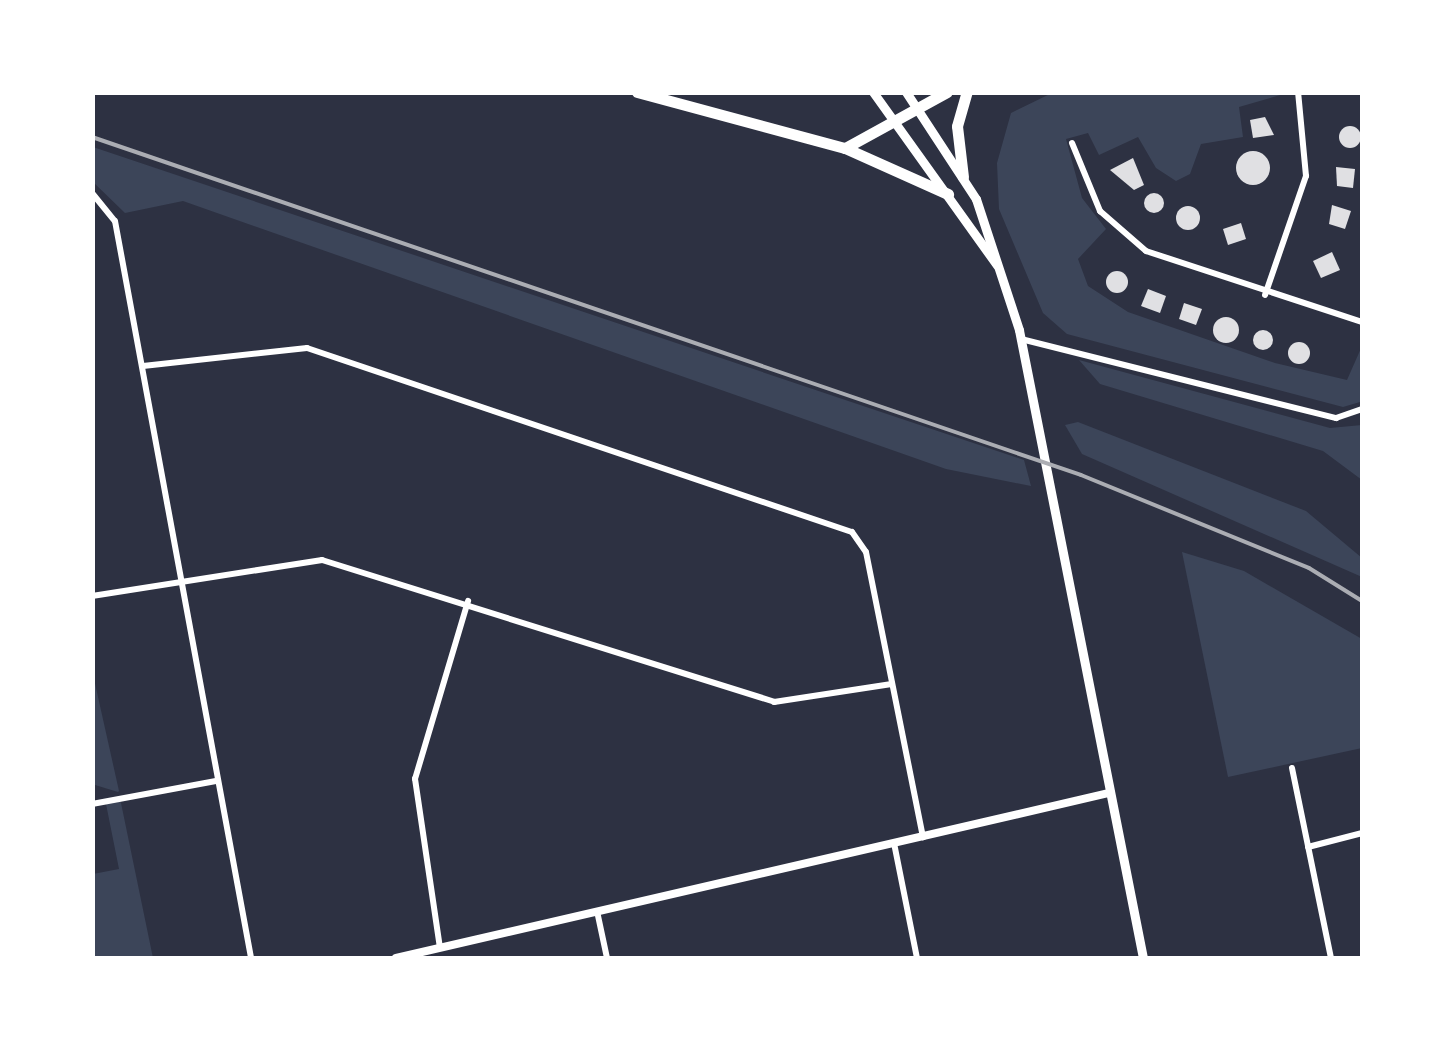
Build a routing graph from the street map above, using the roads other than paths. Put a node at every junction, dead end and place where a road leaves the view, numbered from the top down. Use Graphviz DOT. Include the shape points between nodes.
graph roads {
  1 [pos="637,92"];
  2 [pos="874,92"];
  3 [pos="906,92"];
  4 [pos="947,92"];
  5 [pos="968,92"];
  6 [pos="1298,92"];
  7 [pos="919,108"];
  8 [pos="898,121"];
  9 [pos="1072,143"];
  10 [pos="845,148"];
  11 [pos="962,177"];
  12 [pos="92,193"];
  13 [pos="948,194"];
  14 [pos="999,268"];
  15 [pos="1264,295"];
  16 [pos="1362,322"];
  17 [pos="1021,339"];
  18 [pos="143,366"];
  19 [pos="1362,409"];
  20 [pos="180,580"];
  21 [pos="92,596"];
  22 [pos="468,601"];
  23 [pos="892,684"];
  24 [pos="1292,768"];
  25 [pos="216,781"];
  26 [pos="1109,792"];
  27 [pos="92,804"];
  28 [pos="1362,834"];
  29 [pos="923,836"];
  30 [pos="894,843"];
  31 [pos="1308,847"];
  32 [pos="598,911"];
  33 [pos="440,948"];
  34 [pos="250,958"];
  35 [pos="396,958"];
  36 [pos="607,958"];
  37 [pos="917,958"];
  38 [pos="1143,958"];
  39 [pos="1331,958"];
  1 -- 10 [label="highway"];
  2 -- 8 [label="main road"];
  3 -- 7 [label="main road"];
  4 -- 7 [label="highway"];
  5 -- 11 [label="highway" via="957,126"];
  6 -- 15 [label="street" via="1306,176"];
  7 -- 8 [label="highway"];
  7 -- 11 [label="main road"];
  8 -- 10 [label="highway"];
  8 -- 13 [label="main road"];
  9 -- 15 [label="street" via="1100,210 1130,240"];
  10 -- 13 [label="highway"];
  11 -- 14 [label="main road"];
  12 -- 18 [label="street" via="116,221"];
  13 -- 14 [label="main road"];
  14 -- 17 [label="main road"];
  15 -- 16 [label="street"];
  17 -- 19 [label="street" via="1336,418"];
  17 -- 26 [label="main road"];
  18 -- 20 [label="street"];
  18 -- 23 [label="street" via="307,348 852,532 866,552"];
  20 -- 21 [label="street"];
  20 -- 22 [label="street" via="322,560"];
  20 -- 25 [label="street"];
  22 -- 23 [label="street" via="774,702"];
  22 -- 33 [label="street" via="424,726 415,779"];
  23 -- 29 [label="street"];
  24 -- 31 [label="street"];
  25 -- 27 [label="street"];
  25 -- 34 [label="street"];
  26 -- 29 [label="street"];
  26 -- 38 [label="main road"];
  28 -- 31 [label="street"];
  29 -- 30 [label="street"];
  30 -- 32 [label="street"];
  30 -- 37 [label="street"];
  31 -- 39 [label="street"];
  32 -- 33 [label="street"];
  32 -- 36 [label="street"];
  33 -- 35 [label="street"];
}
